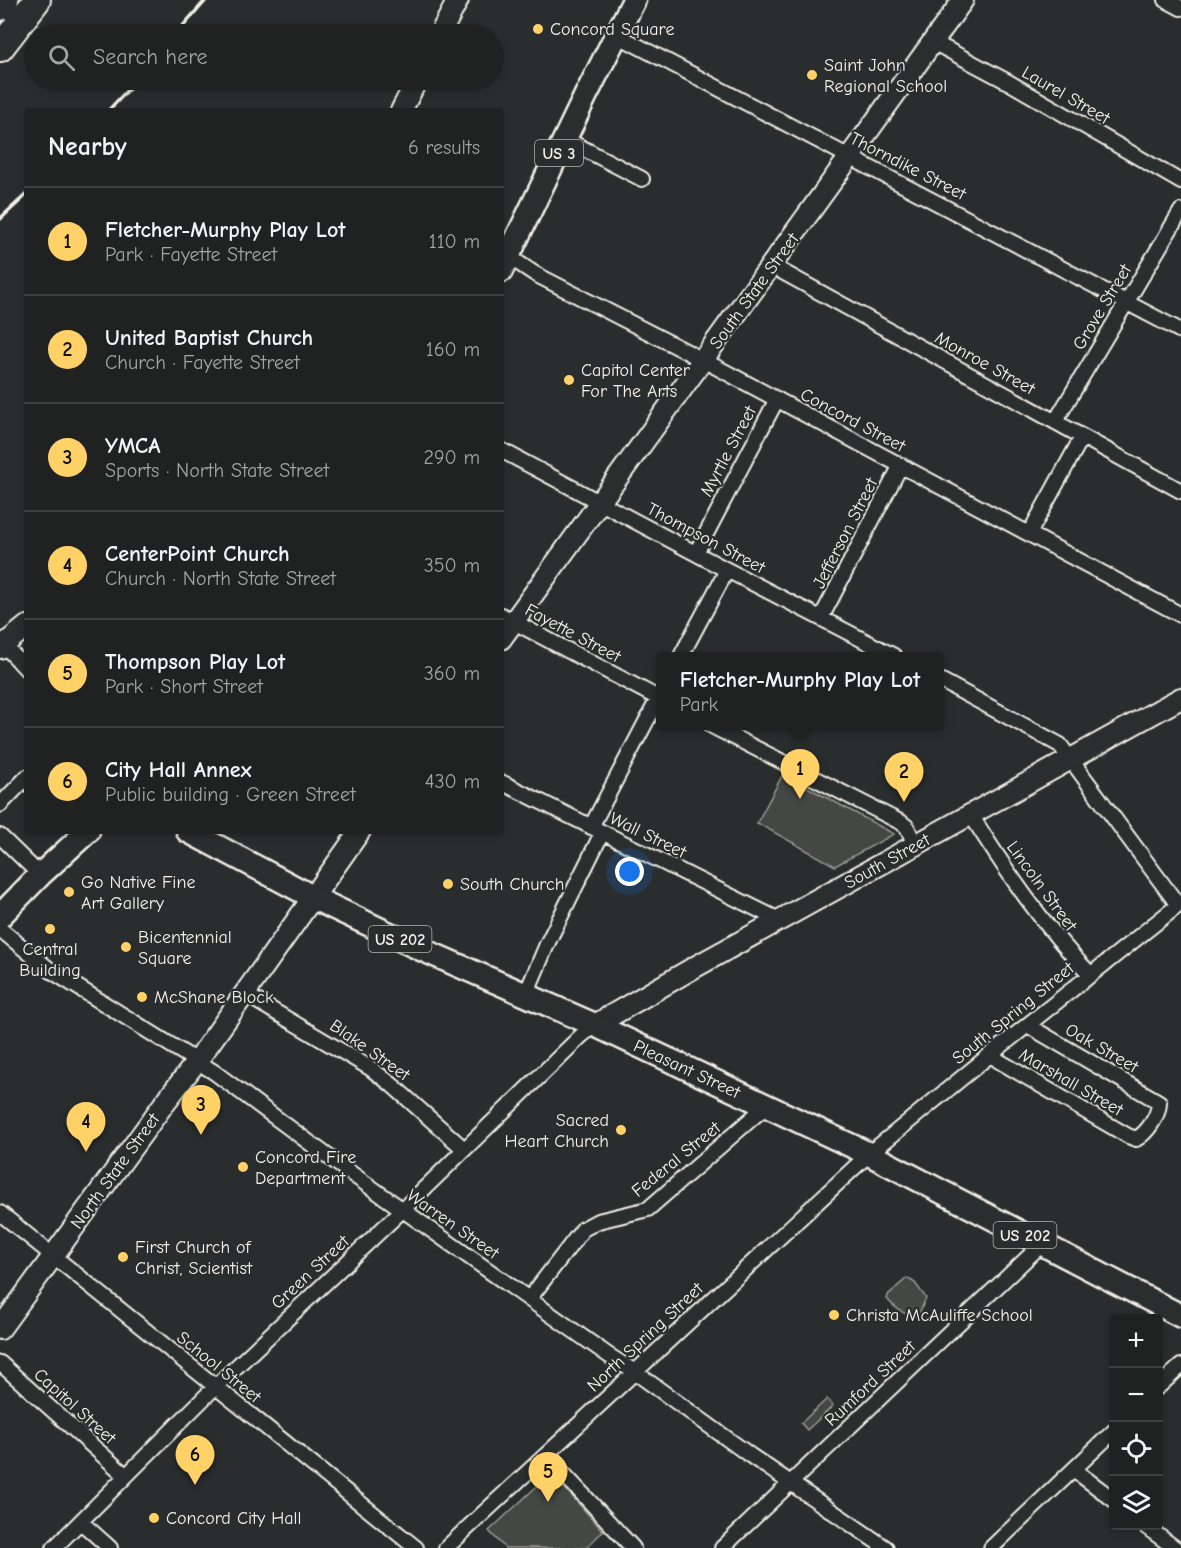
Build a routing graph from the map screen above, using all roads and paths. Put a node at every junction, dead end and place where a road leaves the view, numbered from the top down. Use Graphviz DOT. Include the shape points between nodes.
graph roads {
  1 [pos="5,0"];
  2 [pos="37,0"];
  3 [pos="458,0"];
  4 [pos="634,0"];
  5 [pos="963,0"];
  6 [pos="1166,0"];
  7 [pos="0,7"];
  8 [pos="1181,8"];
  9 [pos="445,24"];
  10 [pos="617,35"];
  11 [pos="933,42"];
  12 [pos="0,48"];
  13 [pos="412,90"];
  14 [pos="403,108"];
  15 [pos="565,139"];
  16 [pos="850,156"];
  17 [pos="642,179"];
  18 [pos="1181,182"];
  19 [pos="1181,211"];
  20 [pos="505,263"];
  21 [pos="772,266"];
  22 [pos="1127,302"];
  23 [pos="1181,331"];
  24 [pos="703,360"];
  25 [pos="777,399"];
  26 [pos="1055,422"];
  27 [pos="1083,437"];
  28 [pos="504,452"];
  29 [pos="901,465"];
  30 [pos="1181,491"];
  31 [pos="600,502"];
  32 [pos="1029,534"];
  33 [pos="696,553"];
  34 [pos="727,570"];
  35 [pos="1181,615"];
  36 [pos="821,618"];
  37 [pos="507,619"];
  38 [pos="24,629"];
  39 [pos="2,647"];
  40 [pos="684,652"];
  41 [pos="885,652"];
  42 [pos="24,667"];
  43 [pos="944,683"];
  44 [pos="656,695"];
  45 [pos="1181,698"];
  46 [pos="656,705"];
  47 [pos="720,730"];
  48 [pos="1071,759"];
  49 [pos="24,780"];
  50 [pos="504,784"];
  51 [pos="0,805"];
  52 [pos="971,815"];
  53 [pos="597,830"];
  54 [pos="85,834"];
  55 [pos="194,834"];
  56 [pos="358,834"];
  57 [pos="0,836"];
  58 [pos="915,844"];
  59 [pos="40,875"];
  60 [pos="313,896"];
  61 [pos="1179,904"];
  62 [pos="0,916"];
  63 [pos="779,920"];
  64 [pos="0,929"];
  65 [pos="1090,974"];
  66 [pos="245,994"];
  67 [pos="526,994"];
  68 [pos="595,1025"];
  69 [pos="1027,1025"];
  70 [pos="991,1054"];
  71 [pos="197,1061"];
  72 [pos="766,1106"];
  73 [pos="1136,1139"];
  74 [pos="464,1149"];
  75 [pos="869,1154"];
  76 [pos="402,1210"];
  77 [pos="0,1214"];
  78 [pos="1042,1244"];
  79 [pos="53,1257"];
  80 [pos="529,1299"];
  81 [pos="1181,1316"];
  82 [pos="0,1329"];
  83 [pos="0,1364"];
  84 [pos="1181,1366"];
  85 [pos="635,1372"];
  86 [pos="1163,1382"];
  87 [pos="216,1386"];
  88 [pos="1109,1435"];
  89 [pos="546,1455"];
  90 [pos="1074,1470"];
  91 [pos="126,1476"];
  92 [pos="791,1482"];
  93 [pos="1109,1497"];
  94 [pos="81,1521"];
  95 [pos="1150,1530"];
  96 [pos="54,1548"];
  97 [pos="110,1548"];
  98 [pos="416,1548"];
  99 [pos="446,1548"];
  100 [pos="633,1548"];
  101 [pos="722,1548"];
  102 [pos="886,1548"];
  103 [pos="991,1548"];
  104 [pos="1175,1548"];
  1 -- 7 [label="highway"];
  2 -- 12 [label="highway"];
  3 -- 9 [label="street"];
  4 -- 10 [label="main road, US 3"];
  5 -- 11 [label="street, South State Street"];
  6 -- 8 [label="street"];
  10 -- 15 [label="main road, US 3"];
  10 -- 16 [label="street, Thorndike Street"];
  11 -- 16 [label="street, South State Street"];
  11 -- 18 [label="street, Laurel Street"];
  13 -- 14 [label="street"];
  15 -- 17 [label="street"];
  15 -- 20 [label="main road, US 3"];
  16 -- 21 [label="street, South State Street"];
  16 -- 22 [label="street, Thorndike Street"];
  19 -- 22 [label="street, Grove Street"];
  20 -- 24 [label="street, Concord Street" via="535,274"];
  21 -- 24 [label="street, South State Street"];
  21 -- 26 [label="street, Monroe Street"];
  22 -- 23 [label="street, Thorndike Street"];
  22 -- 26 [label="street, Grove Street"];
  24 -- 25 [label="street, Concord Street"];
  24 -- 31 [label="street, South State Street"];
  25 -- 29 [label="street, Concord Street"];
  25 -- 33 [label="street, Myrtle Street"];
  26 -- 27 [label="street, Monroe Street"];
  27 -- 30 [label="street, Monroe Street"];
  27 -- 32 [label="street"];
  28 -- 31 [label="street, Thompson Street"];
  29 -- 32 [label="street, Concord Street"];
  29 -- 36 [label="street, Jefferson Street"];
  31 -- 33 [label="street, Thompson Street"];
  31 -- 37 [label="street, South State Street"];
  32 -- 35 [label="street, Concord Street"];
  33 -- 34 [label="street, Thompson Street"];
  34 -- 36 [label="street, Thompson Street"];
  34 -- 40 [label="street"];
  36 -- 41 [label="street, Thompson Street"];
  37 -- 44 [label="street, Fayette Street"];
  38 -- 39 [label="street"];
  39 -- 42 [label="street"];
  43 -- 48 [label="street" via="1046,736"];
  45 -- 48 [label="street, South Street"];
  46 -- 53 [label="street"];
  47 -- 58 [label="street" via="902,823"];
  48 -- 52 [label="street, South Street"];
  48 -- 61 [label="street"];
  49 -- 51 [label="street"];
  50 -- 53 [label="street, Wall Street"];
  52 -- 58 [label="street, South Street"];
  52 -- 65 [label="street, Lincoln Street" via="1011,878"];
  53 -- 63 [label="street, Wall Street"];
  53 -- 67 [label="street"];
  54 -- 59 [label="main road"];
  55 -- 60 [label="main road, Pleasant Street / US 202"];
  56 -- 60 [label="street"];
  57 -- 59 [label="street"];
  58 -- 63 [label="street, South Street"];
  59 -- 62 [label="main road"];
  60 -- 66 [label="street, North State Street"];
  60 -- 67 [label="main road, Pleasant Street / US 202" via="423,950"];
  61 -- 65 [label="street, South Spring Street"];
  63 -- 68 [label="street, South Street"];
  64 -- 71 [label="street, Warren Street" via="50,970"];
  65 -- 69 [label="street, South Spring Street"];
  66 -- 71 [label="street, North State Street"];
  66 -- 74 [label="street, Blake Street" via="370,1068"];
  67 -- 68 [label="main road, Pleasant Street / US 202"];
  68 -- 72 [label="main road, Pleasant Street / US 202"];
  68 -- 74 [label="street, Green Street"];
  69 -- 70 [label="street, South Spring Street"];
  69 -- 73 [label="street, Oak Street" via="1159,1102 1152,1123"];
  70 -- 73 [label="street, Marshall Street"];
  70 -- 75 [label="street, South Spring Street"];
  71 -- 76 [label="street, Warren Street"];
  71 -- 79 [label="street, North State Street"];
  72 -- 75 [label="main road, Pleasant Street / US 202"];
  72 -- 80 [label="street, Federal Street" via="648,1209 598,1221 583,1229"];
  74 -- 76 [label="street, Green Street"];
  75 -- 78 [label="main road, Pleasant Street / US 202"];
  75 -- 85 [label="street, North Spring Street"];
  76 -- 80 [label="street, Warren Street"];
  76 -- 87 [label="street, Green Street"];
  77 -- 79 [label="street, School Street"];
  78 -- 81 [label="main road, Pleasant Street / US 202"];
  78 -- 92 [label="street, Rumford Street"];
  79 -- 82 [label="street, North State Street"];
  79 -- 87 [label="street, School Street"];
  80 -- 85 [label="street, Warren Street"];
  83 -- 91 [label="street, Capitol Street"];
  84 -- 86 [label="street"];
  85 -- 89 [label="street, North Spring Street"];
  85 -- 92 [label="street, Warren Street"];
  87 -- 91 [label="street, Green Street"];
  87 -- 98 [label="street, School Street"];
  88 -- 90 [label="street"];
  89 -- 99 [label="street, North Spring Street"];
  89 -- 100 [label="street"];
  90 -- 93 [label="street"];
  90 -- 103 [label="street"];
  91 -- 94 [label="street, Green Street"];
  92 -- 101 [label="street, Rumford Street"];
  92 -- 102 [label="street, Warren Street"];
  94 -- 96 [label="street, Green Street"];
  94 -- 97 [label="street"];
  95 -- 104 [label="street"];
}
